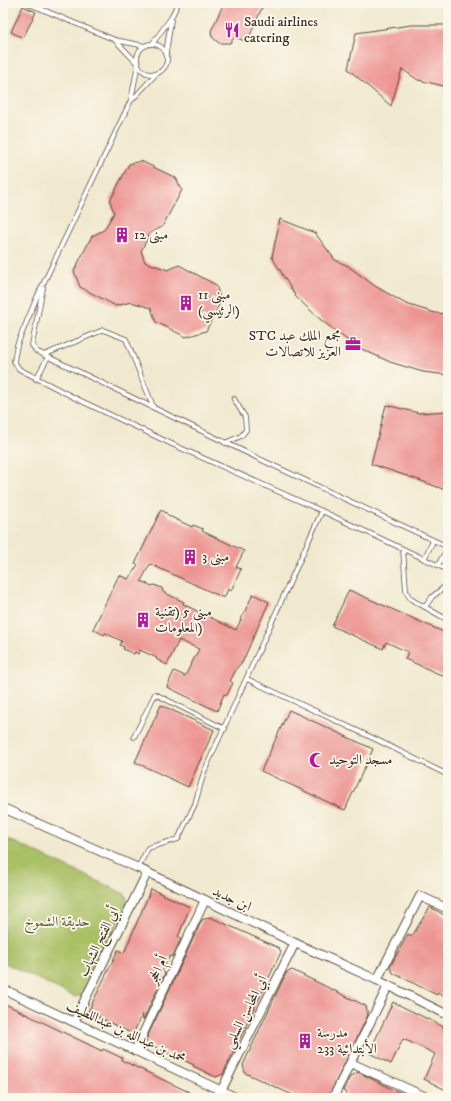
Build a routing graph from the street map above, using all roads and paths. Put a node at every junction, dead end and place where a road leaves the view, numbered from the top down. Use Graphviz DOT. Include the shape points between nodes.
graph roads {
  1 [pos="27,3"];
  2 [pos="178,3"];
  3 [pos="171,18"];
  4 [pos="115,40"];
  5 [pos="152,44"];
  6 [pos="145,46"];
  7 [pos="166,52"];
  8 [pos="138,64"];
  9 [pos="158,74"];
  10 [pos="131,100"];
  11 [pos="45,280"];
  12 [pos="46,356"];
  13 [pos="36,379"];
  14 [pos="234,399"];
  15 [pos="153,407"];
  16 [pos="225,443"];
  17 [pos="322,511"];
  18 [pos="433,541"];
  19 [pos="448,547"];
  20 [pos="403,549"];
  21 [pos="424,559"];
  22 [pos="438,565"];
  23 [pos="448,570"];
  24 [pos="448,584"];
  25 [pos="425,607"];
  26 [pos="448,620"];
  27 [pos="247,679"];
  28 [pos="225,729"];
  29 [pos="134,737"];
  30 [pos="448,775"];
  31 [pos="3,808"];
  32 [pos="138,868"];
  33 [pos="148,873"];
  34 [pos="205,900"];
  35 [pos="448,909"];
  36 [pos="295,943"];
  37 [pos="376,980"];
  38 [pos="388,986"];
  39 [pos="3,989"];
  40 [pos="448,1016"];
  41 [pos="74,1022"];
  42 [pos="135,1051"];
  43 [pos="351,1063"];
  44 [pos="221,1092"];
  45 [pos="233,1097"];
  46 [pos="333,1098"];
  47 [pos="428,1098"];
  1 -- 4 [label="lane"];
  2 -- 3 [label="lane"];
  3 -- 5 [label="lane"];
  3 -- 7 [label="lane"];
  4 -- 6 [label="lane"];
  4 -- 8 [label="lane"];
  5 -- 6 [label="lane"];
  5 -- 7 [label="lane" via="160,46"];
  6 -- 8 [label="lane" via="139,52"];
  7 -- 9 [label="lane" via="167,62"];
  8 -- 9 [label="lane" via="148,74"];
  8 -- 10 [label="lane"];
  9 -- 10 [label="lane"];
  10 -- 11 [label="lane"];
  11 -- 12 [label="lane" via="32,345 36,351"];
  11 -- 13 [label="lane" via="17,345 14,361 19,369"];
  12 -- 13 [label="lane"];
  12 -- 15 [label="lane"];
  12 -- 15 [label="lane" via="103,330 126,339"];
  13 -- 17 [label="lane" via="176,446"];
  14 -- 16 [label="lane" via="245,417 246,430 241,436"];
  15 -- 16 [label="lane"];
  16 -- 18 [label="lane"];
  17 -- 20 [label="lane"];
  17 -- 27 [label="lane"];
  18 -- 19 [label="lane"];
  18 -- 21 [label="lane"];
  19 -- 22 [label="lane"];
  20 -- 21 [label="lane"];
  20 -- 25 [label="lane" via="407,594"];
  21 -- 22 [label="lane"];
  22 -- 23 [label="lane"];
  24 -- 25 [label="lane" via="432,597"];
  25 -- 26 [label="lane"];
  27 -- 28 [label="lane"];
  27 -- 30 [label="lane"];
  28 -- 29 [label="lane" via="155,694"];
  28 -- 32 [label="lane" via="204,772 195,804 178,839 148,848"];
  31 -- 32 [label="street, ابن جديد"];
  32 -- 33 [label="street, ابن جديد"];
  33 -- 34 [label="street, ابن جديد"];
  33 -- 41 [label="street, أبي الفتح الشهاب"];
  34 -- 36 [label="street, ابن جديد"];
  34 -- 42 [label="street, أم الحجر"];
  35 -- 37 [label="street" via="420,896"];
  36 -- 37 [label="street, ابن جديد"];
  36 -- 44 [label="street, أبي المحاسن السلمي"];
  37 -- 38 [label="street, ابن جديد"];
  38 -- 40 [label="street, ابن جديد"];
  38 -- 43 [label="street"];
  39 -- 41 [label="street, محمد بن عبدالله بن عبداللطيف"];
  41 -- 42 [label="street, محمد بن عبدالله بن عبداللطيف"];
  42 -- 44 [label="street, محمد بن عبدالله بن عبداللطيف"];
  43 -- 46 [label="street"];
  43 -- 47 [label="street"];
  44 -- 45 [label="street, محمد بن عبدالله بن عبداللطيف"];
}
